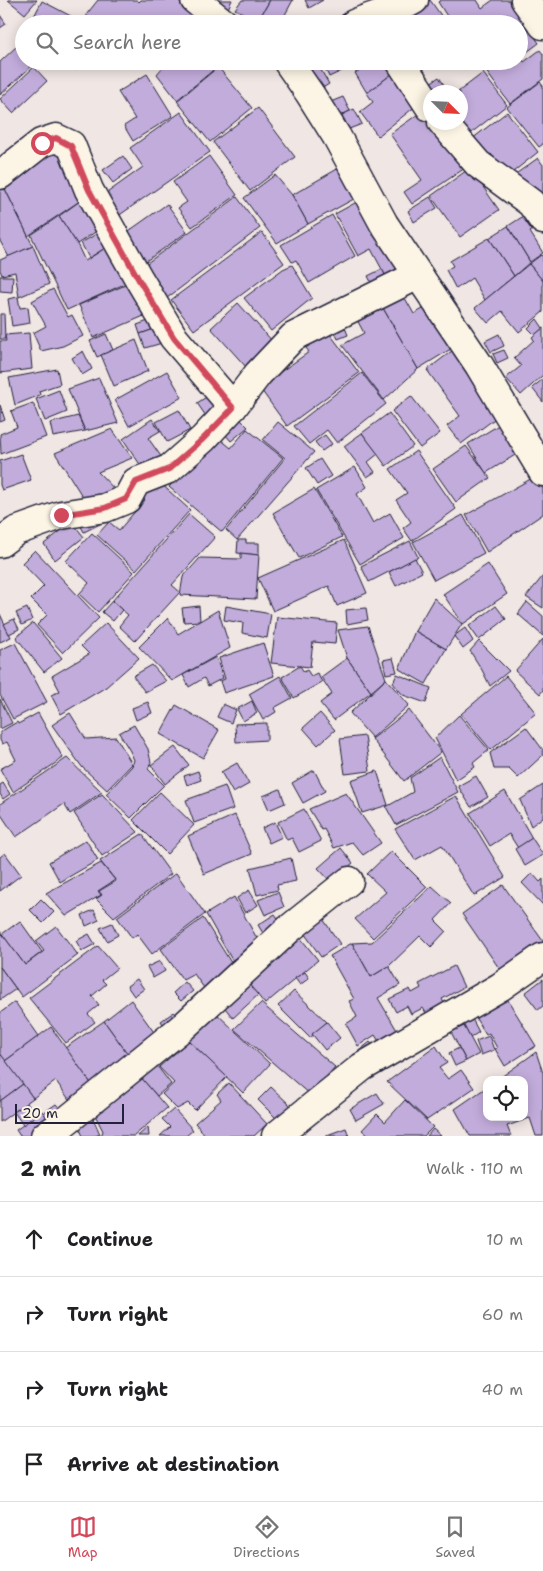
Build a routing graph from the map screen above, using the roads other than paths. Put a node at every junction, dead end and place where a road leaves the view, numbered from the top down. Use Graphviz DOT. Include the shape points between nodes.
graph roads {
  1 [pos="195,0"];
  2 [pos="414,0"];
  3 [pos="525,0"];
  4 [pos="213,15"];
  5 [pos="381,15"];
  6 [pos="543,25"];
  7 [pos="293,70"];
  8 [pos="406,70"];
  9 [pos="423,96"];
  10 [pos="449,130"];
  11 [pos="0,175"];
  12 [pos="543,220"];
  13 [pos="418,275"];
  14 [pos="233,408"];
  15 [pos="543,472"];
  16 [pos="0,543"];
  17 [pos="349,881"];
  18 [pos="543,957"];
  19 [pos="45,1136"];
  20 [pos="276,1136"];
  1 -- 4 [label="street"];
  2 -- 5 [label="street"];
  3 -- 6 [label="street"];
  7 -- 13 [label="street" via="337,137 384,224"];
  8 -- 9 [label="street"];
  10 -- 12 [label="street" via="478,164 531,204"];
  11 -- 14 [label="street" via="42,143 56,138 71,146 89,190 174,338"];
  13 -- 14 [label="street" via="293,337 258,374"];
  13 -- 15 [label="street" via="479,365"];
  14 -- 16 [label="street" via="169,469 136,482 126,499 105,508 61,515 16,531"];
  17 -- 19 [label="street" via="289,929 184,1026"];
  18 -- 20 [label="street" via="500,987 362,1067"];
}
